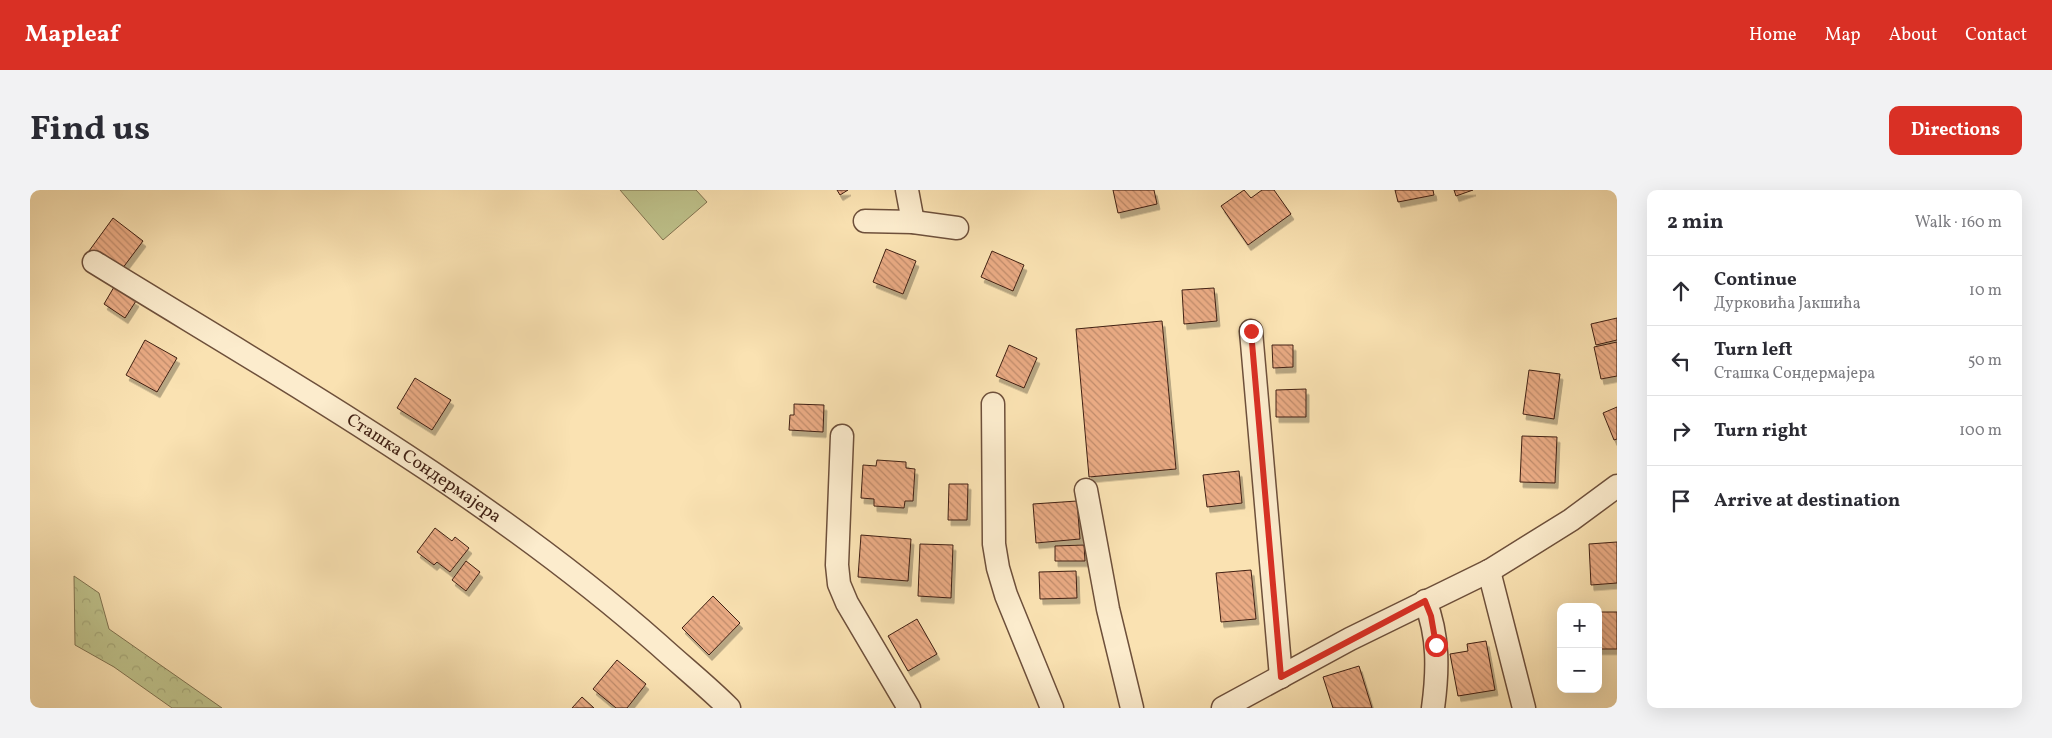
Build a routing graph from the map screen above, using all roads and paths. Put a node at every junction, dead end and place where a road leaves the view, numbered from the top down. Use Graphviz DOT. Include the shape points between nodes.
graph roads {
  1 [pos="907,190"];
  2 [pos="865,221"];
  3 [pos="914,222"];
  4 [pos="957,228"];
  5 [pos="94,262"];
  6 [pos="1251,331"];
  7 [pos="993,404"];
  8 [pos="842,436"];
  9 [pos="1617,486"];
  10 [pos="1086,490"];
  11 [pos="1489,571"];
  12 [pos="1425,601"];
  13 [pos="1281,677"];
  14 [pos="729,708"];
  15 [pos="909,708"];
  16 [pos="1052,708"];
  17 [pos="1132,708"];
  18 [pos="1223,708"];
  19 [pos="1433,708"];
  20 [pos="1524,708"];
  1 -- 3 [label="street"];
  2 -- 3 [label="street"];
  3 -- 4 [label="street"];
  5 -- 14 [label="street, Сташка Сондермајера" via="496,516 614,606"];
  6 -- 13 [label="street"];
  7 -- 16 [label="street" via="994,544 998,568"];
  8 -- 15 [label="street" via="839,584"];
  9 -- 11 [label="street" via="1571,520"];
  10 -- 17 [label="street" via="1108,609"];
  11 -- 12 [label="street"];
  11 -- 20 [label="street"];
  12 -- 13 [label="street"];
  12 -- 19 [label="street" via="1436,645"];
  13 -- 18 [label="street"];
}
